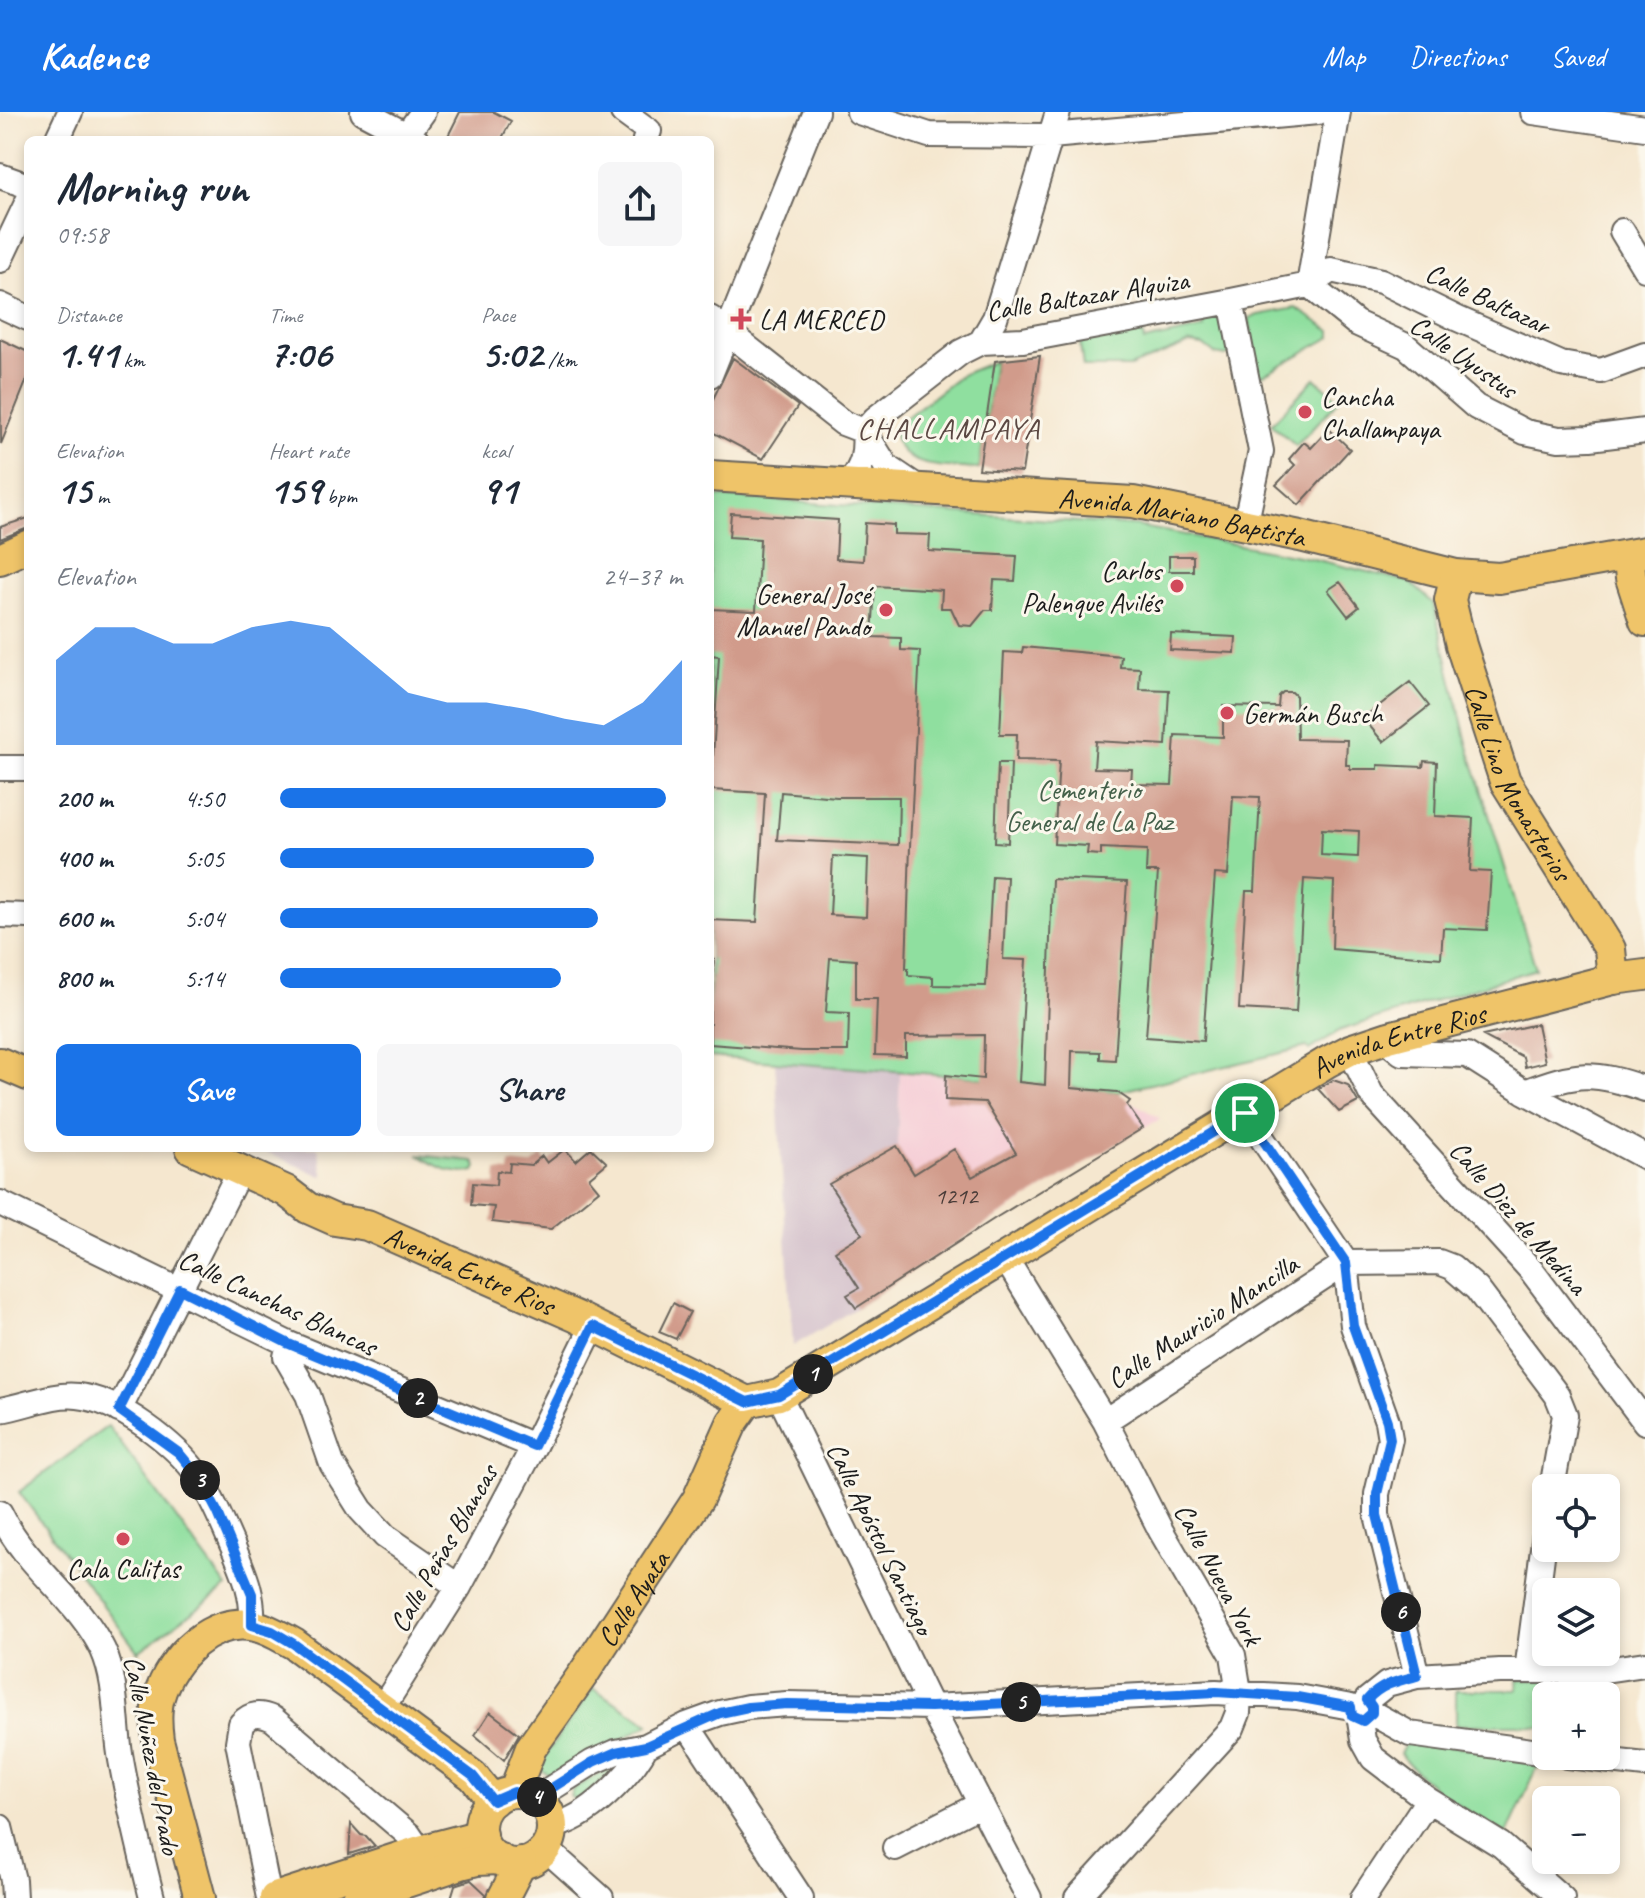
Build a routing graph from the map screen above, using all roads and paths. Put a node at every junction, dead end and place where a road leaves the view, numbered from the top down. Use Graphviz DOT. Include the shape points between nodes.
graph roads {
  1 [pos="70,112"];
  2 [pos="363,112"];
  3 [pos="423,112"];
  4 [pos="623,112"];
  5 [pos="816,112"];
  6 [pos="859,112"];
  7 [pos="1058,112"];
  8 [pos="1318,112"];
  9 [pos="1338,112"];
  10 [pos="1533,112"];
  11 [pos="1645,128"];
  12 [pos="59,136"];
  13 [pos="405,136"];
  14 [pos="409,136"];
  15 [pos="647,136"];
  16 [pos="1051,136"];
  17 [pos="0,176"];
  18 [pos="24,185"];
  19 [pos="24,209"];
  20 [pos="1622,231"];
  21 [pos="0,260"];
  22 [pos="1645,269"];
  23 [pos="1309,285"];
  24 [pos="1231,301"];
  25 [pos="0,305"];
  26 [pos="24,316"];
  27 [pos="719,324"];
  28 [pos="981,342"];
  29 [pos="714,352"];
  30 [pos="1645,355"];
  31 [pos="864,431"];
  32 [pos="1645,431"];
  33 [pos="714,476"];
  34 [pos="849,484"];
  35 [pos="923,491"];
  36 [pos="1245,526"];
  37 [pos="24,548"];
  38 [pos="1637,554"];
  39 [pos="0,559"];
  40 [pos="1456,575"];
  41 [pos="1645,621"];
  42 [pos="0,768"];
  43 [pos="24,768"];
  44 [pos="0,915"];
  45 [pos="24,916"];
  46 [pos="1645,975"];
  47 [pos="1613,979"];
  48 [pos="1389,1037"];
  49 [pos="1350,1050"];
  50 [pos="0,1063"];
  51 [pos="24,1073"];
  52 [pos="1645,1089"];
  53 [pos="1525,1092"];
  54 [pos="1245,1113"];
  55 [pos="200,1152"];
  56 [pos="1645,1157"];
  57 [pos="240,1170"];
  58 [pos="0,1203"];
  59 [pos="1004,1256"];
  60 [pos="1346,1263"];
  61 [pos="180,1289"];
  62 [pos="593,1326"];
  63 [pos="289,1344"];
  64 [pos="779,1395"];
  65 [pos="747,1402"];
  66 [pos="0,1410"];
  67 [pos="119,1410"];
  68 [pos="1105,1421"];
  69 [pos="1645,1422"];
  70 [pos="534,1446"];
  71 [pos="1554,1474"];
  72 [pos="0,1513"];
  73 [pos="1541,1562"];
  74 [pos="459,1587"];
  75 [pos="252,1625"];
  76 [pos="1645,1664"];
  77 [pos="1527,1671"];
  78 [pos="1417,1676"];
  79 [pos="1239,1692"];
  80 [pos="931,1707"];
  81 [pos="381,1710"];
  82 [pos="1363,1710"];
  83 [pos="687,1725"];
  84 [pos="646,1746"];
  85 [pos="1532,1751"];
  86 [pos="1620,1762"];
  87 [pos="1645,1765"];
  88 [pos="514,1797"];
  89 [pos="1428,1800"];
  90 [pos="979,1805"];
  91 [pos="0,1827"];
  92 [pos="481,1835"];
  93 [pos="895,1848"];
  94 [pos="529,1849"];
  95 [pos="417,1876"];
  96 [pos="14,1898"];
  97 [pos="152,1898"];
  98 [pos="200,1898"];
  99 [pos="272,1898"];
  100 [pos="358,1898"];
  101 [pos="503,1898"];
  102 [pos="601,1898"];
  103 [pos="801,1898"];
  104 [pos="1029,1898"];
  105 [pos="1077,1898"];
  106 [pos="1363,1898"];
  107 [pos="1562,1898"];
  1 -- 12 [label="street"];
  2 -- 13 [label="street"];
  3 -- 14 [label="street"];
  4 -- 15 [label="street" via="649,131"];
  5 -- 27 [label="street"];
  6 -- 16 [label="street" via="929,135"];
  7 -- 16 [label="street"];
  8 -- 16 [label="street"];
  9 -- 23 [label="street"];
  10 -- 11 [label="street"];
  16 -- 28 [label="street" via="995,318"];
  17 -- 18 [label="street"];
  19 -- 21 [label="street"];
  20 -- 22 [label="street"];
  23 -- 24 [label="street, Calle Baltazar Alquiza"];
  23 -- 30 [label="street, Calle Baltazar" via="1331,270 1381,281 1517,346 1582,369 1601,371"];
  23 -- 32 [label="street, Calle Uyustus" via="1356,323 1406,346 1476,407 1525,432 1559,439"];
  24 -- 28 [label="street, Calle Baltazar Alquiza" via="1023,340"];
  24 -- 36 [label="street" via="1261,451"];
  25 -- 26 [label="street"];
  27 -- 29 [label="street"];
  27 -- 31 [label="street" via="843,423"];
  28 -- 31 [label="street, Calle Baltazar Alquiza" via="961,352"];
  31 -- 34 [label="street" via="866,454"];
  31 -- 35 [label="street" via="886,466"];
  33 -- 34 [label="main road, Avenida Mariano Baptista"];
  34 -- 35 [label="main road, Avenida Mariano Baptista"];
  35 -- 36 [label="main road, Avenida Mariano Baptista" via="1133,502"];
  36 -- 40 [label="main road, Avenida Mariano Baptista"];
  37 -- 39 [label="main road"];
  38 -- 40 [label="main road, Avenida Mariano Baptista" via="1499,578"];
  38 -- 41 [label="main road" via="1631,578"];
  40 -- 47 [label="main road, Calle Lino Monasterios" via="1450,600 1505,781 1610,949"];
  42 -- 43 [label="street"];
  44 -- 45 [label="street"];
  46 -- 47 [label="main road, Avenida Entre Rios"];
  47 -- 48 [label="main road, Avenida Entre Rios"];
  48 -- 49 [label="main road, Avenida Entre Rios"];
  48 -- 53 [label="street" via="1402,1053 1467,1055"];
  49 -- 54 [label="main road, Avenida Entre Rios"];
  49 -- 69 [label="street, Calle Diez de Medina" via="1371,1094 1531,1270"];
  50 -- 51 [label="main road"];
  52 -- 53 [label="street" via="1584,1075"];
  53 -- 56 [label="street"];
  54 -- 59 [label="main road, Avenida Entre Rios"];
  54 -- 60 [label="street"];
  55 -- 57 [label="main road, Avenida Entre Rios"];
  57 -- 61 [label="street"];
  57 -- 62 [label="main road, Avenida Entre Rios" via="335,1220 367,1225"];
  58 -- 61 [label="street, Calle Canchas Blancas"];
  59 -- 64 [label="main road, Avenida Entre Rios"];
  59 -- 68 [label="street, Calle Nueva York"];
  60 -- 68 [label="street, Calle Mauricio Mancilla"];
  60 -- 71 [label="street" via="1439,1262 1477,1289 1549,1381 1561,1405 1565,1415"];
  60 -- 78 [label="street" via="1353,1326 1387,1421 1390,1439 1377,1515"];
  61 -- 63 [label="street, Calle Canchas Blancas"];
  61 -- 67 [label="street"];
  62 -- 65 [label="main road, Avenida Entre Rios"];
  62 -- 70 [label="street, Calle Peñas Blancas"];
  63 -- 70 [label="street, Calle Canchas Blancas"];
  63 -- 74 [label="street" via="286,1357 308,1395 344,1486 385,1536"];
  64 -- 65 [label="main road, Avenida Entre Rios"];
  64 -- 80 [label="street, Calle Apóstol Santiago"];
  65 -- 88 [label="main road, Calle Ayata" via="698,1499 531,1748"];
  66 -- 67 [label="street" via="57,1396 79,1396"];
  67 -- 75 [label="street" via="179,1453 199,1477 252,1594"];
  68 -- 79 [label="street, Calle Nueva York" via="1233,1655"];
  70 -- 74 [label="street, Calle Peñas Blancas"];
  72 -- 97 [label="street, Calle Nuñez del Prado" via="27,1557 69,1602 104,1653 128,1802"];
  73 -- 77 [label="street"];
  74 -- 81 [label="street, Calle Peñas Blancas"];
  75 -- 81 [label="main road" via="294,1644"];
  75 -- 98 [label="main road" via="228,1626 192,1645 165,1680 158,1699 158,1740"];
  76 -- 77 [label="street" via="1598,1671"];
  77 -- 78 [label="street"];
  78 -- 82 [label="street" via="1387,1684"];
  79 -- 80 [label="street"];
  79 -- 82 [label="street"];
  79 -- 105 [label="street, Calle Nueva York" via="1238,1713 1228,1734"];
  80 -- 83 [label="street" via="787,1704 720,1713"];
  80 -- 90 [label="street, Calle Apóstol Santiago"];
  81 -- 88 [label="main road" via="473,1776"];
  82 -- 85 [label="street" via="1410,1734"];
  82 -- 89 [label="street" via="1363,1740 1373,1758"];
  83 -- 84 [label="street"];
  83 -- 103 [label="street"];
  84 -- 88 [label="street" via="616,1752"];
  84 -- 94 [label="street" via="634,1766 592,1804"];
  86 -- 87 [label="street"];
  88 -- 92 [label="main road, Calle Ayata" via="482,1816"];
  88 -- 94 [label="main road" via="545,1807"];
  89 -- 106 [label="street"];
  89 -- 107 [label="street" via="1501,1845"];
  90 -- 93 [label="street"];
  90 -- 104 [label="street, Calle Apóstol Santiago"];
  91 -- 96 [label="street"];
  92 -- 94 [label="main road" via="487,1849"];
  92 -- 95 [label="main road"];
  94 -- 95 [label="main road"];
  94 -- 101 [label="main road"];
  94 -- 102 [label="street"];
  95 -- 99 [label="main road"];
  95 -- 99 [label="street" via="409,1835 273,1719 254,1714 241,1724 238,1742"];
  95 -- 100 [label="main road"];
}
